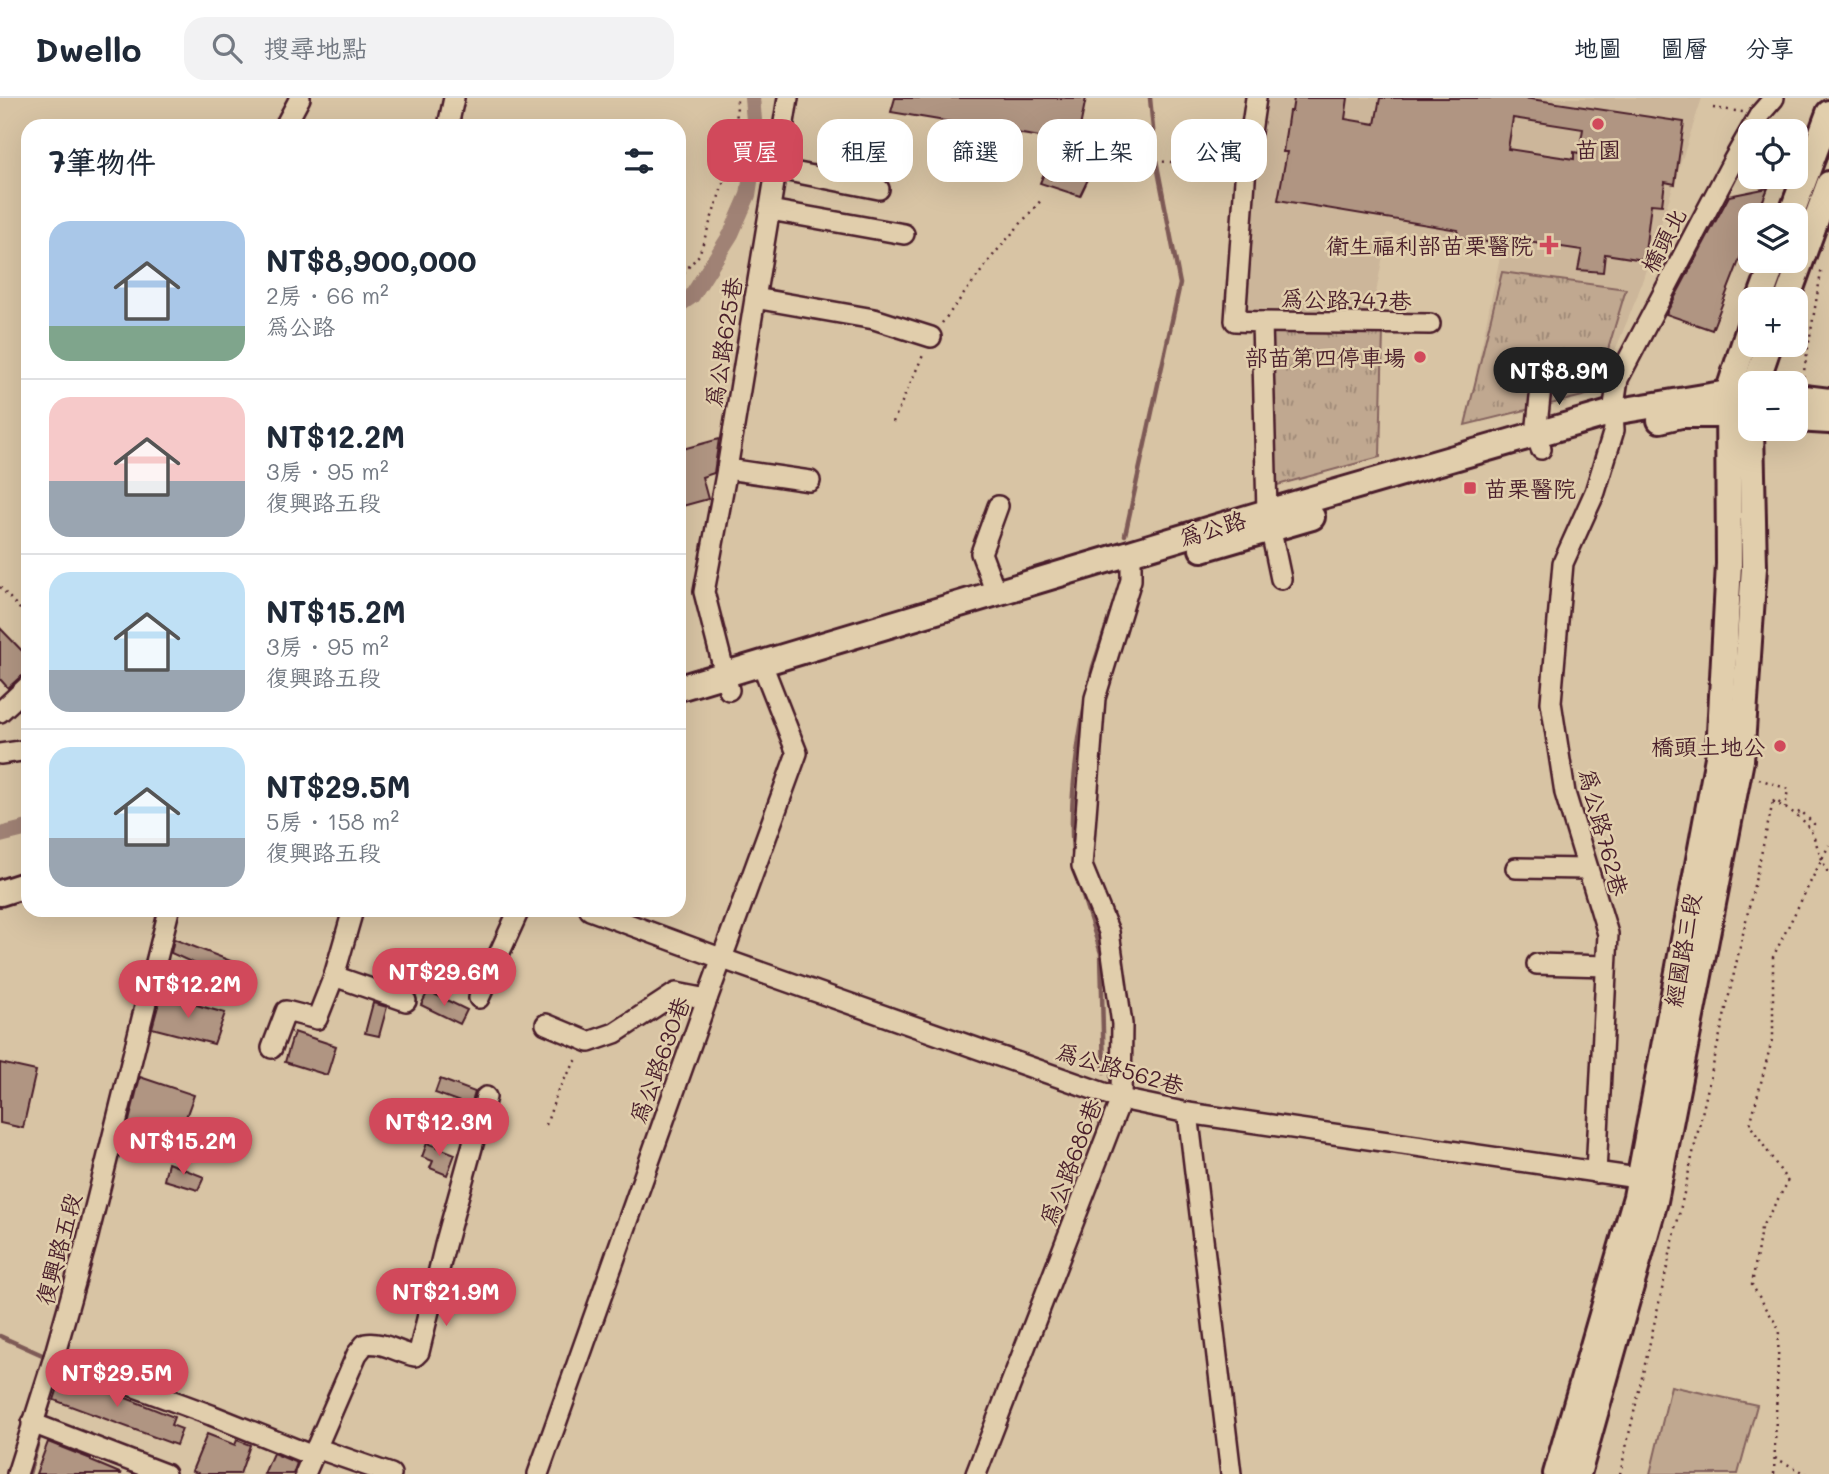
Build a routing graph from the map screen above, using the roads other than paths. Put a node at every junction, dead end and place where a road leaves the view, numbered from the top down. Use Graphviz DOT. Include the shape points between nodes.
graph roads {
  1 [pos="300,98"];
  2 [pos="454,98"];
  3 [pos="788,98"];
  4 [pos="1256,98"];
  5 [pos="1773,98"];
  6 [pos="1829,113"];
  7 [pos="289,119"];
  8 [pos="450,119"];
  9 [pos="785,119"];
  10 [pos="803,174"];
  11 [pos="775,182"];
  12 [pos="1829,184"];
  13 [pos="879,189"];
  14 [pos="1795,203"];
  15 [pos="770,210"];
  16 [pos="904,234"];
  17 [pos="1791,287"];
  18 [pos="755,298"];
  19 [pos="1262,322"];
  20 [pos="1430,324"];
  21 [pos="931,337"];
  22 [pos="1543,369"];
  23 [pos="1808,399"];
  24 [pos="1738,404"];
  25 [pos="1826,411"];
  26 [pos="1808,416"];
  27 [pos="1738,420"];
  28 [pos="1613,421"];
  29 [pos="1751,441"];
  30 [pos="1539,442"];
  31 [pos="727,469"];
  32 [pos="810,481"];
  33 [pos="998,506"];
  34 [pos="1269,520"];
  35 [pos="1131,561"];
  36 [pos="1281,579"];
  37 [pos="996,593"];
  38 [pos="764,671"];
  39 [pos="727,682"];
  40 [pos="686,687"];
  41 [pos="21,692"];
  42 [pos="686,702"];
  43 [pos="0,712"];
  44 [pos="21,751"];
  45 [pos="0,754"];
  46 [pos="1516,867"];
  47 [pos="1588,869"];
  48 [pos="21,886"];
  49 [pos="0,893"];
  50 [pos="21,903"];
  51 [pos="0,909"];
  52 [pos="167,917"];
  53 [pos="351,917"];
  54 [pos="516,917"];
  55 [pos="609,917"];
  56 [pos="723,959"];
  57 [pos="1537,964"];
  58 [pos="1606,966"];
  59 [pos="334,976"];
  60 [pos="479,998"];
  61 [pos="707,999"];
  62 [pos="406,1001"];
  63 [pos="546,1024"];
  64 [pos="272,1048"];
  65 [pos="486,1097"];
  66 [pos="1121,1098"];
  67 [pos="1188,1113"];
  68 [pos="1596,1173"];
  69 [pos="1649,1180"];
  70 [pos="54,1357"];
  71 [pos="32,1423"];
  72 [pos="312,1459"];
  73 [pos="17,1474"];
  74 [pos="165,1474"];
  75 [pos="391,1474"];
  76 [pos="538,1474"];
  77 [pos="976,1474"];
  78 [pos="1231,1474"];
  79 [pos="1556,1474"];
  80 [pos="1578,1474"];
  1 -- 7 [label="street"];
  2 -- 8 [label="street"];
  3 -- 9 [label="street, 為公路625巷"];
  4 -- 19 [label="street, 為公路747巷" via="1246,166 1235,321"];
  5 -- 28 [label="street, 橋頭北" via="1733,160 1618,379"];
  6 -- 14 [label="main road"];
  10 -- 13 [label="street"];
  11 -- 15 [label="street, 為公路625巷"];
  12 -- 17 [label="main road"];
  15 -- 16 [label="street"];
  15 -- 18 [label="street, 為公路625巷"];
  18 -- 21 [label="street" via="874,319"];
  18 -- 31 [label="street, 為公路625巷"];
  19 -- 20 [label="street, 為公路747巷"];
  19 -- 34 [label="street"];
  22 -- 30 [label="street"];
  23 -- 25 [label="main road"];
  24 -- 28 [label="main road, 為公路"];
  25 -- 26 [label="main road"];
  27 -- 69 [label="main road, 經國路三段" via="1719,752"];
  28 -- 30 [label="main road, 為公路"];
  28 -- 47 [label="street, 為公路762巷" via="1595,492 1563,562 1551,702 1564,793"];
  29 -- 69 [label="main road, 經國路三段" via="1754,567 1741,760"];
  30 -- 34 [label="main road, 為公路"];
  31 -- 32 [label="street"];
  31 -- 39 [label="street, 為公路625巷" via="704,592"];
  33 -- 37 [label="street" via="981,553"];
  34 -- 35 [label="main road, 為公路"];
  34 -- 36 [label="street"];
  35 -- 37 [label="main road, 為公路"];
  35 -- 38 [label="main road, 為公路"];
  35 -- 66 [label="street, 為公路686巷" via="1095,698 1082,866 1109,932 1122,1024"];
  37 -- 38 [label="main road, 為公路"];
  38 -- 39 [label="main road, 為公路"];
  38 -- 56 [label="street, 為公路630巷" via="797,753"];
  39 -- 40 [label="main road, 為公路"];
  39 -- 42 [label="main road, 為公路"];
  41 -- 43 [label="street"];
  44 -- 45 [label="street"];
  46 -- 47 [label="street"];
  47 -- 58 [label="street, 為公路762巷" via="1608,933"];
  48 -- 49 [label="main road"];
  50 -- 51 [label="main road"];
  52 -- 70 [label="street, 復興路五段"];
  53 -- 59 [label="street"];
  54 -- 60 [label="street"];
  55 -- 56 [label="street, 為公路562巷"];
  56 -- 61 [label="street, 為公路630巷"];
  56 -- 66 [label="street, 為公路562巷"];
  57 -- 58 [label="street"];
  58 -- 68 [label="street, 為公路762巷"];
  59 -- 62 [label="street"];
  59 -- 64 [label="street" via="317,1019 286,1011"];
  61 -- 63 [label="street" via="676,993 615,1033 589,1042"];
  61 -- 76 [label="street, 為公路630巷"];
  65 -- 72 [label="street" via="419,1352 415,1356 381,1343 365,1344"];
  66 -- 67 [label="street, 為公路562巷"];
  66 -- 77 [label="street, 為公路686巷"];
  67 -- 68 [label="street, 為公路562巷"];
  67 -- 78 [label="street"];
  68 -- 69 [label="street, 為公路562巷"];
  69 -- 79 [label="main road, 經國路三段"];
  69 -- 80 [label="main road, 經國路三段"];
  70 -- 71 [label="street, 復興路五段"];
  70 -- 72 [label="street" via="211,1415"];
  71 -- 73 [label="street"];
  71 -- 74 [label="street"];
  72 -- 75 [label="street"];
}
